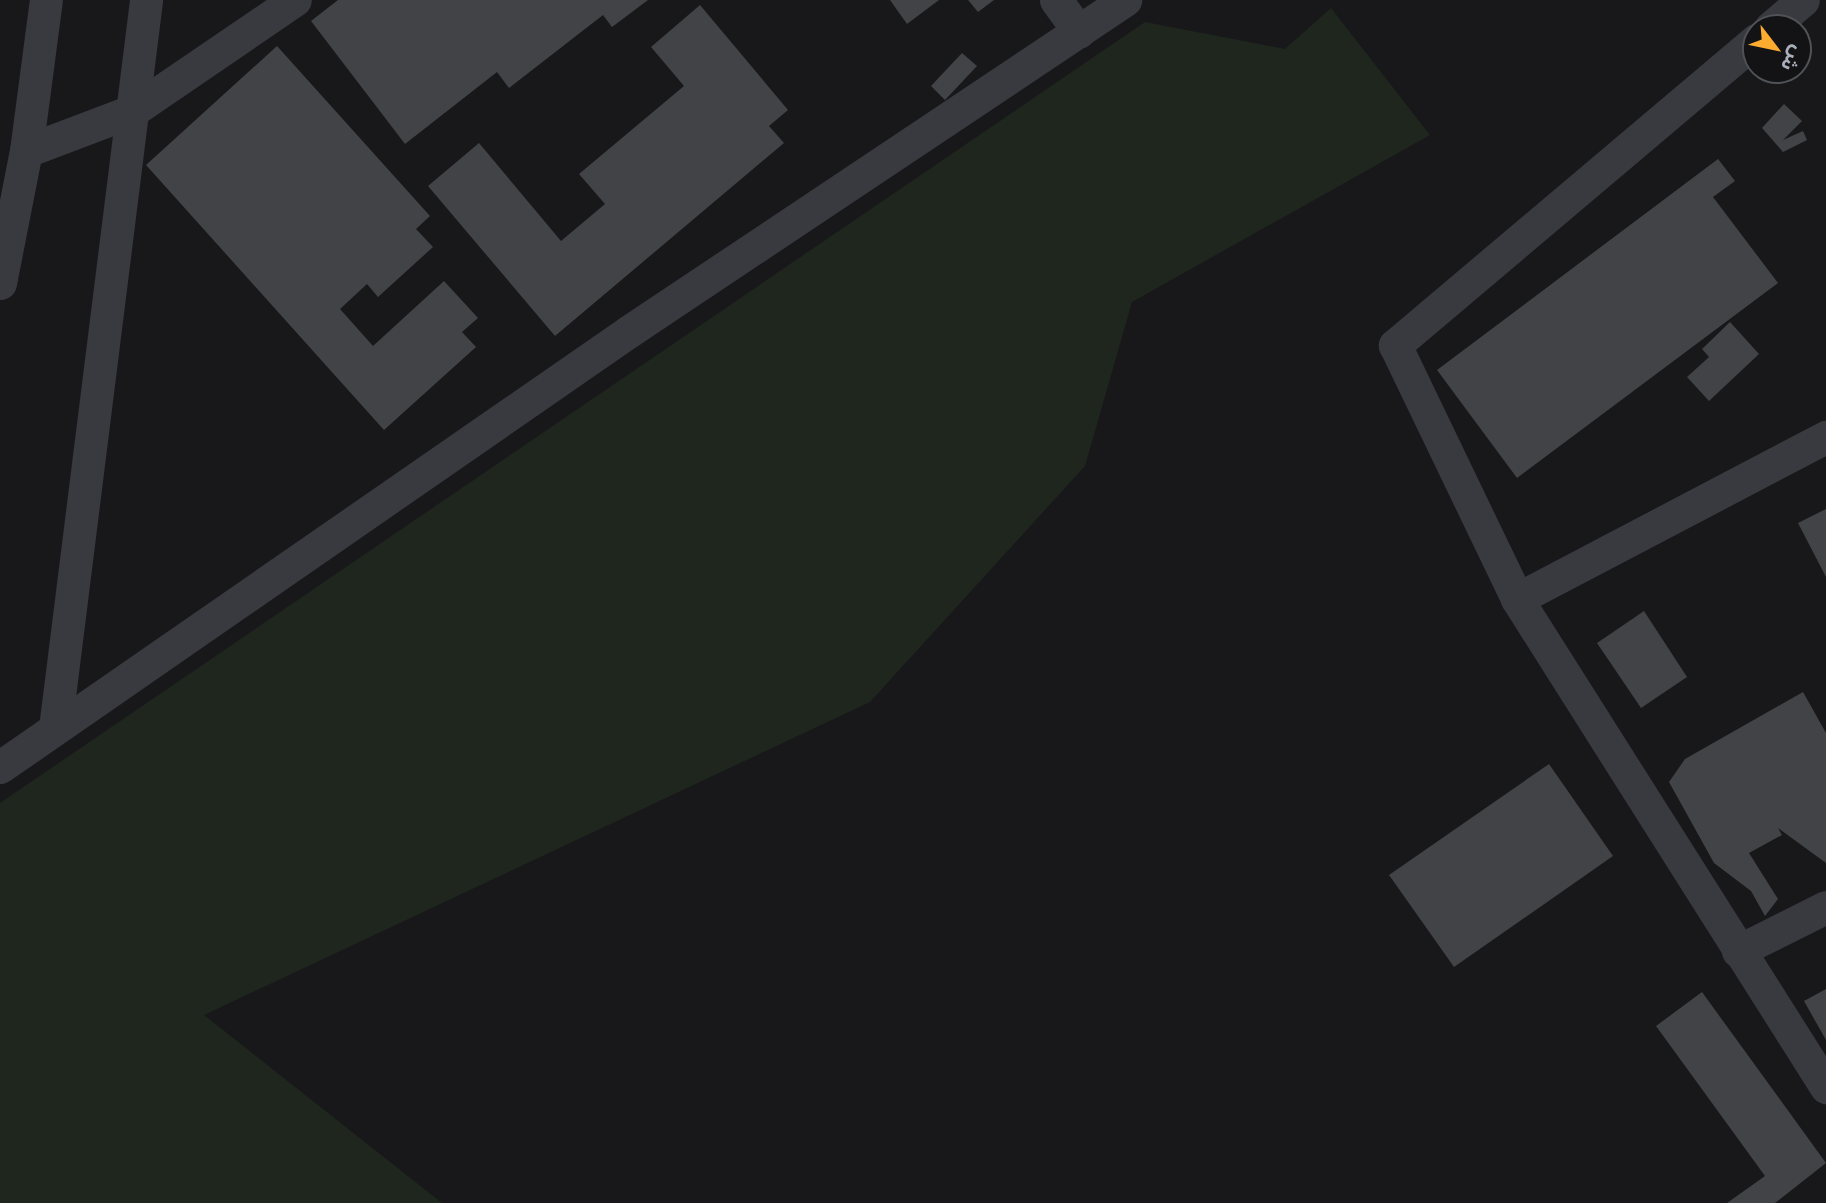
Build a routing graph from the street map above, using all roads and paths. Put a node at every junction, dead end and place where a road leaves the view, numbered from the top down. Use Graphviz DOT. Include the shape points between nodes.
graph roads {
  1 [pos="46,0"];
  2 [pos="146,0"];
  3 [pos="295,0"];
  4 [pos="1056,0"];
  5 [pos="1125,0"];
  6 [pos="1803,0"];
  7 [pos="1786,14"];
  8 [pos="1079,32"];
  9 [pos="1742,52"];
  10 [pos="132,111"];
  11 [pos="26,151"];
  12 [pos="5,220"];
  13 [pos="0,283"];
  14 [pos="1826,437"];
  15 [pos="1517,599"];
  16 [pos="55,728"];
  17 [pos="0,767"];
  18 [pos="1826,907"];
  19 [pos="1738,951"];
  20 [pos="1826,1087"];
  1 -- 11 [label="street"];
  2 -- 10 [label="street"];
  3 -- 10 [label="street"];
  4 -- 8 [label="street"];
  5 -- 8 [label="street"];
  6 -- 7 [label="street"];
  8 -- 16 [label="street" via="628,331"];
  9 -- 15 [label="street" via="1395,345"];
  10 -- 11 [label="street"];
  10 -- 16 [label="street"];
  11 -- 12 [label="street"];
  12 -- 13 [label="street"];
  14 -- 15 [label="street"];
  15 -- 19 [label="street"];
  16 -- 17 [label="street"];
  18 -- 19 [label="street"];
  19 -- 20 [label="street"];
}
